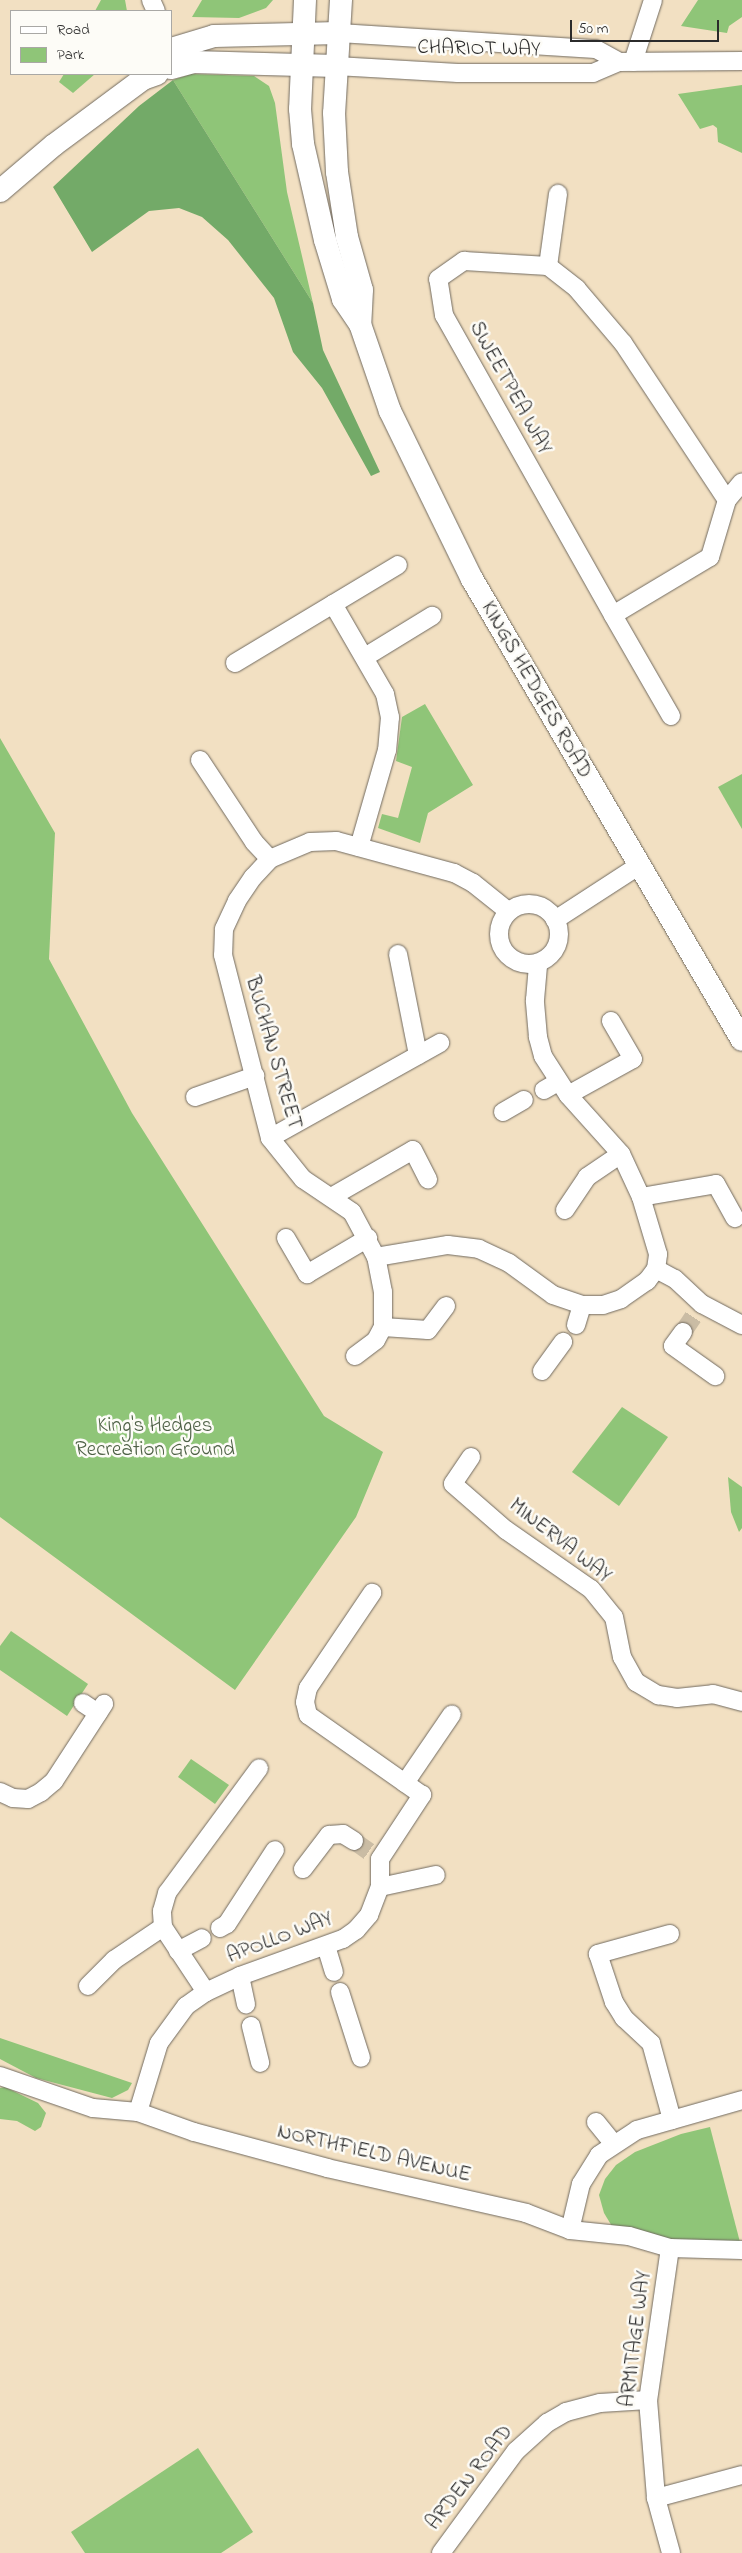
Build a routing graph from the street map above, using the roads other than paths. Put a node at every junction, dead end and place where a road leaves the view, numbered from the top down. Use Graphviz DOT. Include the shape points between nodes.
graph roads {
  1 [pos="305,0"];
  2 [pos="342,0"];
  3 [pos="654,0"];
  4 [pos="303,32"];
  5 [pos="339,34"];
  6 [pos="173,55"];
  7 [pos="742,61"];
  8 [pos="626,62"];
  9 [pos="301,65"];
  10 [pos="336,66"];
  11 [pos="129,75"];
  12 [pos="155,75"];
  13 [pos="54,145"];
  14 [pos="0,191"];
  15 [pos="558,194"];
  16 [pos="548,266"];
  17 [pos="360,324"];
  18 [pos="742,482"];
  19 [pos="728,500"];
  20 [pos="398,565"];
  21 [pos="333,604"];
  22 [pos="612,615"];
  23 [pos="432,616"];
  24 [pos="365,657"];
  25 [pos="235,664"];
  26 [pos="671,716"];
  27 [pos="200,760"];
  28 [pos="359,847"];
  29 [pos="270,859"];
  30 [pos="638,866"];
  31 [pos="508,911"];
  32 [pos="555,920"];
  33 [pos="398,954"];
  34 [pos="538,963"];
  35 [pos="611,1021"];
  36 [pos="742,1040"];
  37 [pos="440,1043"];
  38 [pos="418,1055"];
  39 [pos="255,1076"];
  40 [pos="556,1089"];
  41 [pos="195,1097"];
  42 [pos="524,1100"];
  43 [pos="503,1112"];
  44 [pos="270,1138"];
  45 [pos="621,1154"];
  46 [pos="428,1179"];
  47 [pos="333,1196"];
  48 [pos="641,1197"];
  49 [pos="566,1210"];
  50 [pos="735,1218"];
  51 [pos="286,1238"];
  52 [pos="368,1238"];
  53 [pos="376,1257"];
  54 [pos="656,1269"];
  55 [pos="582,1305"];
  56 [pos="446,1306"];
  57 [pos="576,1325"];
  58 [pos="742,1325"];
  59 [pos="383,1327"];
  60 [pos="683,1332"];
  61 [pos="563,1342"];
  62 [pos="355,1356"];
  63 [pos="542,1371"];
  64 [pos="715,1376"];
  65 [pos="471,1457"];
  66 [pos="372,1593"];
  67 [pos="742,1702"];
  68 [pos="83,1703"];
  69 [pos="452,1714"];
  70 [pos="259,1768"];
  71 [pos="405,1783"];
  72 [pos="0,1792"];
  73 [pos="354,1841"];
  74 [pos="275,1850"];
  75 [pos="303,1869"];
  76 [pos="436,1874"];
  77 [pos="380,1888"];
  78 [pos="163,1927"];
  79 [pos="220,1928"];
  80 [pos="670,1934"];
  81 [pos="202,1938"];
  82 [pos="326,1946"];
  83 [pos="178,1951"];
  84 [pos="334,1972"];
  85 [pos="240,1976"];
  86 [pos="88,1986"];
  87 [pos="206,1992"];
  88 [pos="340,1992"];
  89 [pos="246,2004"];
  90 [pos="252,2026"];
  91 [pos="361,2058"];
  92 [pos="260,2063"];
  93 [pos="0,2076"];
  94 [pos="742,2100"];
  95 [pos="138,2112"];
  96 [pos="672,2120"];
  97 [pos="596,2122"];
  98 [pos="614,2144"];
  99 [pos="570,2230"];
  100 [pos="670,2248"];
  101 [pos="742,2250"];
  102 [pos="648,2400"];
  103 [pos="742,2475"];
  104 [pos="656,2498"];
  105 [pos="441,2553"];
  106 [pos="671,2553"];
  1 -- 4 [label="street, KINGS HEDGES ROAD"];
  2 -- 5 [label="street, KINGS HEDGES ROAD"];
  3 -- 8 [label="street"];
  4 -- 5 [label="street"];
  4 -- 6 [label="street" via="214,36"];
  4 -- 9 [label="street, KINGS HEDGES ROAD"];
  5 -- 8 [label="street, CHARIOT WAY" via="596,49"];
  5 -- 10 [label="street, KINGS HEDGES ROAD"];
  6 -- 9 [label="street" via="193,62"];
  7 -- 8 [label="street"];
  8 -- 10 [label="street, CHARIOT WAY" via="594,73 451,72"];
  9 -- 10 [label="street"];
  9 -- 17 [label="street, KINGS HEDGES ROAD" via="303,144 325,240 343,299"];
  10 -- 17 [label="street, KINGS HEDGES ROAD" via="337,172 347,237 362,290"];
  11 -- 13 [label="street" via="80,117"];
  12 -- 13 [label="street" via="143,80"];
  13 -- 14 [label="street"];
  15 -- 16 [label="street"];
  16 -- 19 [label="street" via="576,289 623,343"];
  16 -- 22 [label="street, SWEETPEA WAY" via="464,261 438,279 444,316"];
  17 -- 30 [label="street, KINGS HEDGES ROAD" via="390,411 472,579"];
  18 -- 19 [label="street"];
  19 -- 22 [label="street" via="710,557"];
  20 -- 21 [label="street"];
  21 -- 24 [label="street"];
  21 -- 25 [label="street"];
  22 -- 26 [label="street"];
  23 -- 24 [label="street"];
  24 -- 28 [label="street" via="385,694 390,735"];
  27 -- 29 [label="street" via="254,842"];
  28 -- 29 [label="street, BUCHAN STREET" via="336,841 310,842"];
  28 -- 31 [label="street, BUCHAN STREET" via="454,873 473,883"];
  29 -- 39 [label="street, BUCHAN STREET" via="237,901 224,929 226,969"];
  30 -- 32 [label="street"];
  30 -- 36 [label="street, KINGS HEDGES ROAD"];
  31 -- 32 [label="street" via="521,904 532,903 547,909"];
  31 -- 34 [label="street" via="498,930 500,945 510,958 519,963"];
  32 -- 34 [label="street" via="559,936 555,948"];
  33 -- 38 [label="street"];
  34 -- 40 [label="street" via="538,1037"];
  35 -- 40 [label="street" via="633,1059"];
  37 -- 38 [label="street"];
  38 -- 44 [label="street"];
  39 -- 41 [label="street"];
  39 -- 44 [label="street, BUCHAN STREET"];
  40 -- 45 [label="street"];
  42 -- 43 [label="street"];
  44 -- 47 [label="street, BUCHAN STREET" via="303,1179"];
  45 -- 48 [label="street"];
  45 -- 49 [label="street" via="587,1177"];
  46 -- 47 [label="street" via="413,1150"];
  47 -- 52 [label="street, BUCHAN STREET" via="352,1212"];
  48 -- 50 [label="street" via="716,1184"];
  48 -- 54 [label="street" via="658,1254"];
  51 -- 52 [label="street" via="307,1274"];
  52 -- 53 [label="street, BUCHAN STREET"];
  53 -- 55 [label="street" via="448,1245 479,1249 509,1263 552,1295"];
  53 -- 59 [label="street, BUCHAN STREET" via="383,1292"];
  54 -- 55 [label="street" via="647,1281 621,1299 603,1305"];
  54 -- 58 [label="street" via="675,1280 699,1308"];
  55 -- 57 [label="street"];
  56 -- 59 [label="street" via="428,1330"];
  59 -- 62 [label="street" via="376,1340"];
  60 -- 64 [label="street" via="673,1346"];
  61 -- 63 [label="street"];
  65 -- 67 [label="street, MINERVA WAY" via="453,1484 506,1530 591,1589 614,1617 622,1658 636,1682 658,1695 677,1698 713,1694"];
  66 -- 71 [label="street, APOLLO WAY" via="308,1688 305,1702 308,1715"];
  68 -- 72 [label="street" via="101,1708 54,1781 28,1799 13,1798"];
  69 -- 71 [label="street"];
  70 -- 78 [label="street" via="168,1893 162,1911"];
  71 -- 77 [label="street, APOLLO WAY" via="422,1795 376,1856"];
  73 -- 75 [label="street" via="343,1834 329,1835"];
  74 -- 79 [label="street" via="227,1924"];
  76 -- 77 [label="street"];
  77 -- 82 [label="street, APOLLO WAY" via="369,1915 356,1930"];
  78 -- 83 [label="street"];
  78 -- 86 [label="street" via="114,1960"];
  80 -- 96 [label="street" via="598,1954 614,2002 624,2018 651,2044"];
  81 -- 83 [label="street"];
  82 -- 84 [label="street"];
  82 -- 85 [label="street, APOLLO WAY"];
  83 -- 87 [label="street"];
  85 -- 87 [label="street, APOLLO WAY"];
  85 -- 89 [label="street"];
  87 -- 95 [label="street, APOLLO WAY" via="186,2006 160,2043"];
  88 -- 91 [label="street"];
  90 -- 92 [label="street"];
  93 -- 95 [label="street, NORTHFIELD AVENUE" via="94,2108"];
  94 -- 96 [label="street"];
  95 -- 99 [label="street, NORTHFIELD AVENUE" via="194,2132 327,2168 526,2213"];
  96 -- 98 [label="street" via="638,2130"];
  97 -- 98 [label="street"];
  98 -- 99 [label="street" via="598,2155 587,2171"];
  99 -- 100 [label="street, NORTHFIELD AVENUE" via="629,2236"];
  100 -- 101 [label="street, NORTHFIELD AVENUE"];
  100 -- 102 [label="street, ARMITAGE WAY"];
  102 -- 104 [label="street, ARMITAGE WAY"];
  102 -- 105 [label="street, ARDEN ROAD" via="600,2403 566,2412 547,2423 516,2452"];
  103 -- 104 [label="street"];
  104 -- 106 [label="street, ARMITAGE WAY"];
}
